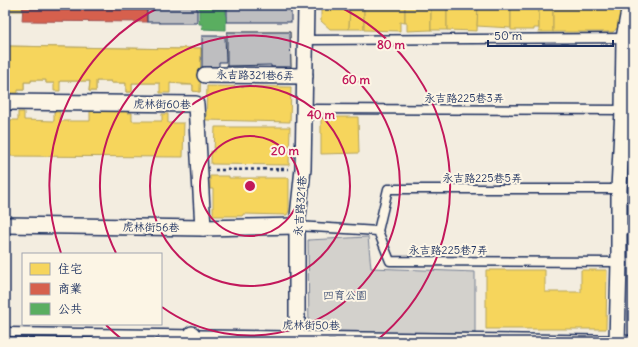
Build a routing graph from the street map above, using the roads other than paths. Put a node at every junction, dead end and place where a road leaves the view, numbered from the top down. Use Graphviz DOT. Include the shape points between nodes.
graph roads {
  1 [pos="306,5"];
  2 [pos="630,5"];
  3 [pos="628,38"];
  4 [pos="305,40"];
  5 [pos="205,75"];
  6 [pos="305,76"];
  7 [pos="5,102"];
  8 [pos="304,109"];
  9 [pos="628,110"];
  10 [pos="619,189"];
  11 [pos="5,225"];
  12 [pos="297,226"];
  13 [pos="203,228"];
  14 [pos="626,230"];
  15 [pos="378,231"];
  16 [pos="619,262"];
  17 [pos="5,332"];
  18 [pos="297,336"];
  19 [pos="192,338"];
  20 [pos="633,340"];
  21 [pos="617,341"];
  1 -- 4 [label="street, 永吉路321巷"];
  2 -- 3 [label="street"];
  3 -- 4 [label="lane"];
  3 -- 9 [label="street"];
  4 -- 6 [label="street, 永吉路321巷"];
  5 -- 6 [label="street, 永吉路321巷6弄"];
  6 -- 8 [label="street, 永吉路321巷"];
  7 -- 13 [label="street, 虎林街60巷" via="196,104"];
  8 -- 9 [label="lane, 永吉路225巷3弄"];
  8 -- 12 [label="street, 永吉路321巷" via="303,169"];
  9 -- 10 [label="street"];
  10 -- 14 [label="street"];
  10 -- 15 [label="lane, 永吉路225巷5弄" via="388,189"];
  11 -- 13 [label="street, 虎林街56巷"];
  12 -- 13 [label="street, 虎林街56巷"];
  12 -- 15 [label="lane"];
  12 -- 18 [label="street, 永吉路321巷"];
  14 -- 16 [label="street"];
  15 -- 16 [label="lane, 永吉路225巷7弄" via="390,261"];
  16 -- 21 [label="street"];
  17 -- 19 [label="lane, 虎林街50巷"];
  18 -- 19 [label="lane, 虎林街50巷"];
  18 -- 21 [label="lane, 虎林街50巷"];
  20 -- 21 [label="lane, 虎林街50巷"];
}
